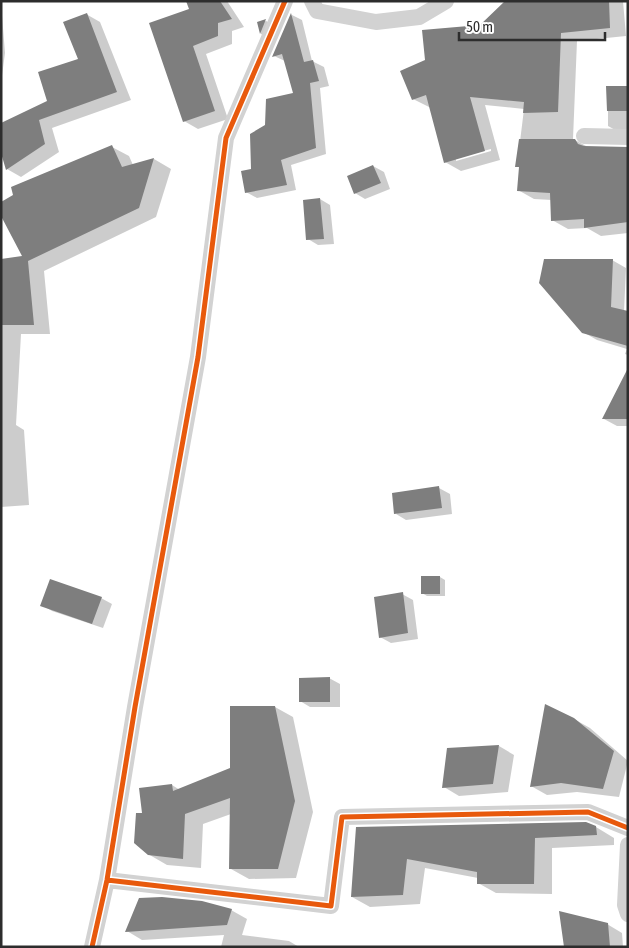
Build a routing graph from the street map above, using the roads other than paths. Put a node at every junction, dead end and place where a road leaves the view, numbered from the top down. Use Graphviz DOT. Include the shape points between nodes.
graph roads {
  1 [pos="286,1"];
  2 [pos="312,1"];
  3 [pos="446,1"];
  4 [pos="584,136"];
  5 [pos="628,137"];
  6 [pos="628,828"];
  7 [pos="628,845"];
  8 [pos="107,880"];
  9 [pos="628,914"];
  10 [pos="92,947"];
  1 -- 8 [label="street" via="226,138 198,356"];
  2 -- 3 [label="street" via="317,12 376,22 419,18"];
  4 -- 5 [label="street"];
  6 -- 8 [label="street" via="588,812 342,817 331,906"];
  7 -- 9 [label="street" via="625,905"];
  8 -- 10 [label="street"];
}
